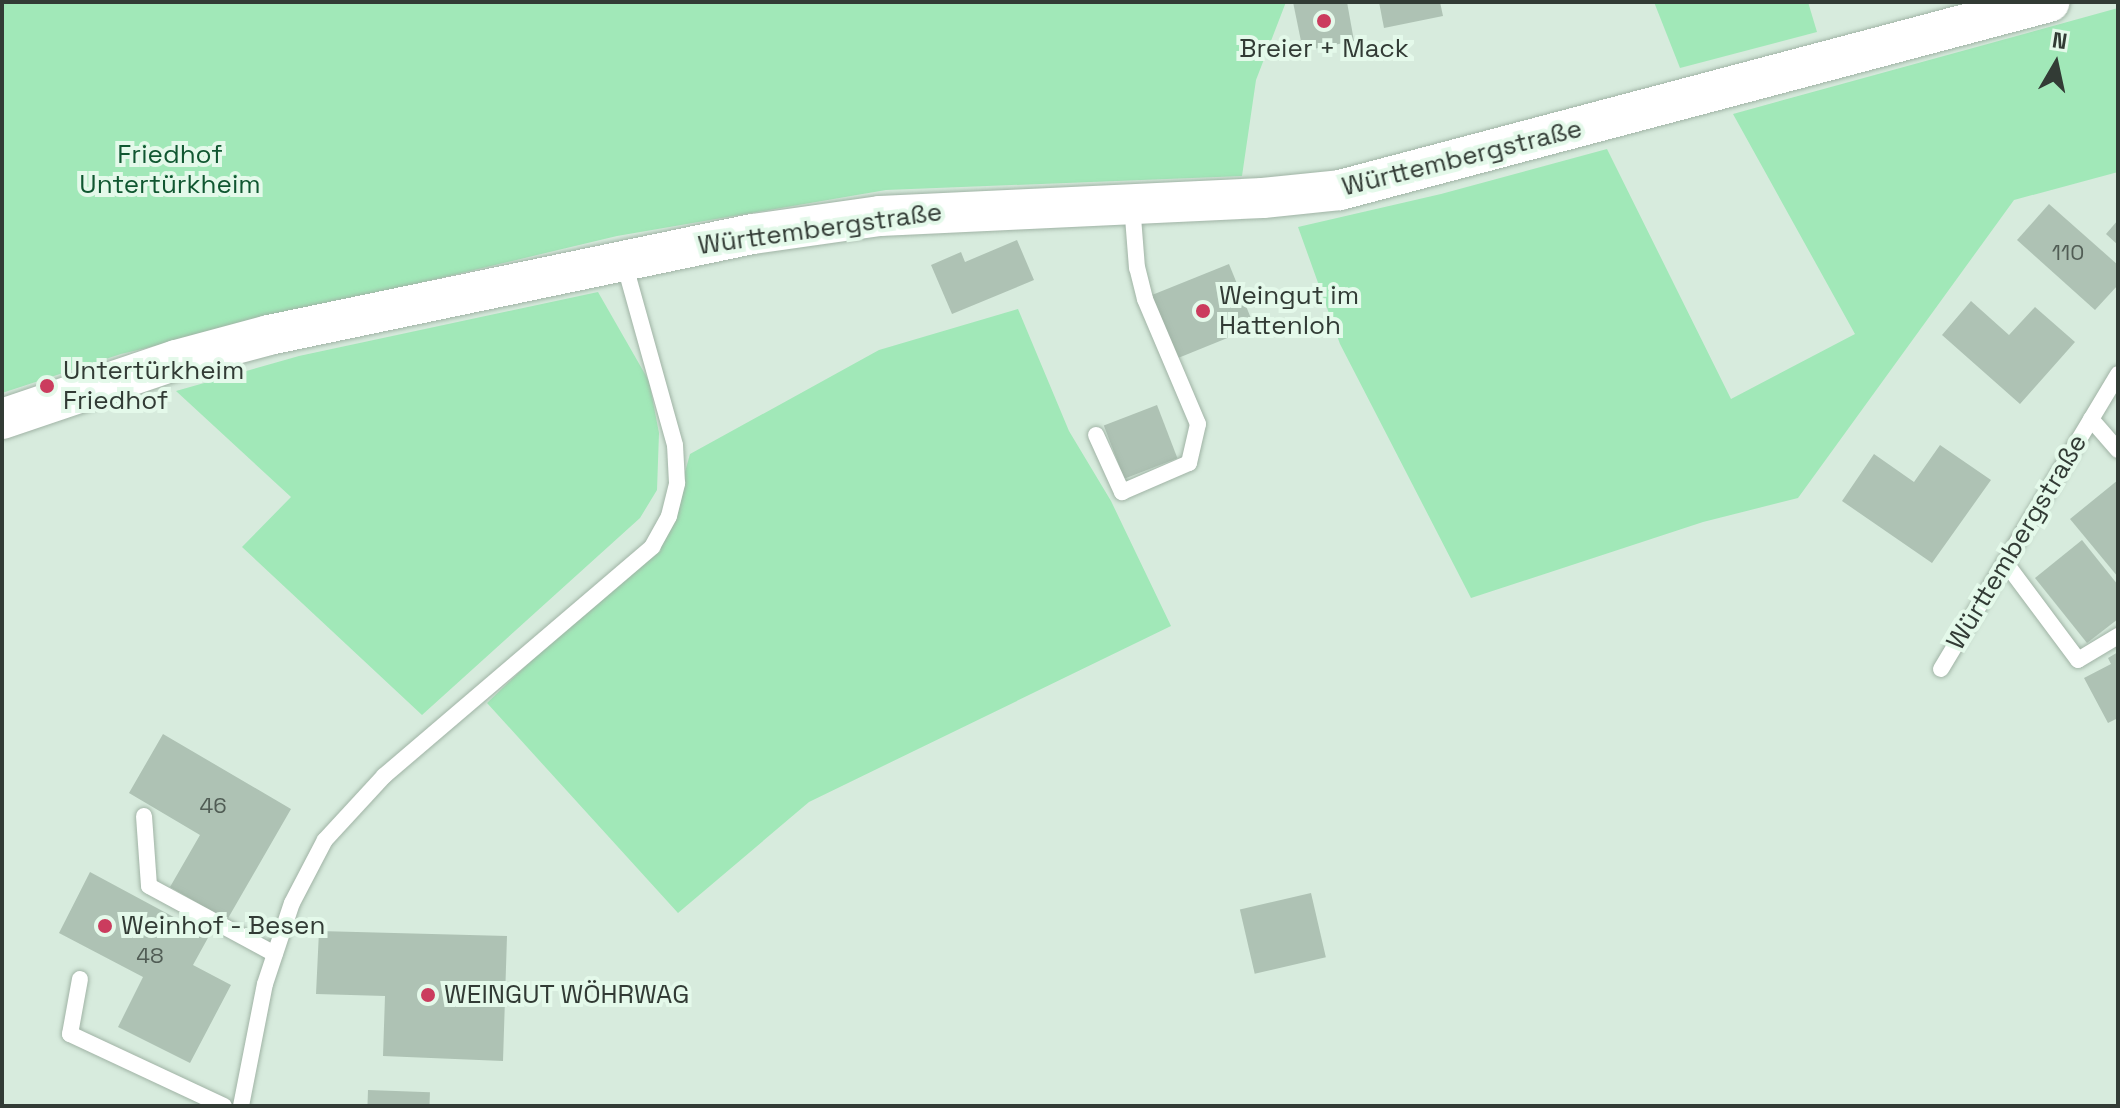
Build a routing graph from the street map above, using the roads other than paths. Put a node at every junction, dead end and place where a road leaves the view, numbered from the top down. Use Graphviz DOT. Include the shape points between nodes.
graph roads {
  1 [pos="2049,2"];
  2 [pos="1132,203"];
  3 [pos="624,260"];
  4 [pos="2118,374"];
  5 [pos="2,419"];
  6 [pos="2091,419"];
  7 [pos="1096,435"];
  8 [pos="2118,450"];
  9 [pos="2005,562"];
  10 [pos="2118,636"];
  11 [pos="1941,669"];
  12 [pos="144,816"];
  13 [pos="275,954"];
  14 [pos="80,979"];
  15 [pos="224,1106"];
  16 [pos="241,1106"];
  1 -- 2 [label="street, Württembergstraße" via="1365,185 1263,198"];
  2 -- 3 [label="street, Württembergstraße" via="880,216"];
  2 -- 7 [label="lane" via="1145,299 1198,424 1189,463 1122,492"];
  3 -- 5 [label="street, Württembergstraße" via="269,335 176,360"];
  3 -- 13 [label="lane" via="675,445 677,483 669,516 652,547 384,776 325,840 292,903"];
  4 -- 6 [label="lane, Württembergstraße"];
  6 -- 8 [label="lane"];
  6 -- 9 [label="lane, Württembergstraße"];
  9 -- 10 [label="lane" via="2078,660"];
  9 -- 11 [label="lane, Württembergstraße"];
  12 -- 13 [label="lane" via="149,886"];
  13 -- 16 [label="lane" via="246,1064"];
  14 -- 15 [label="lane" via="70,1034"];
}
